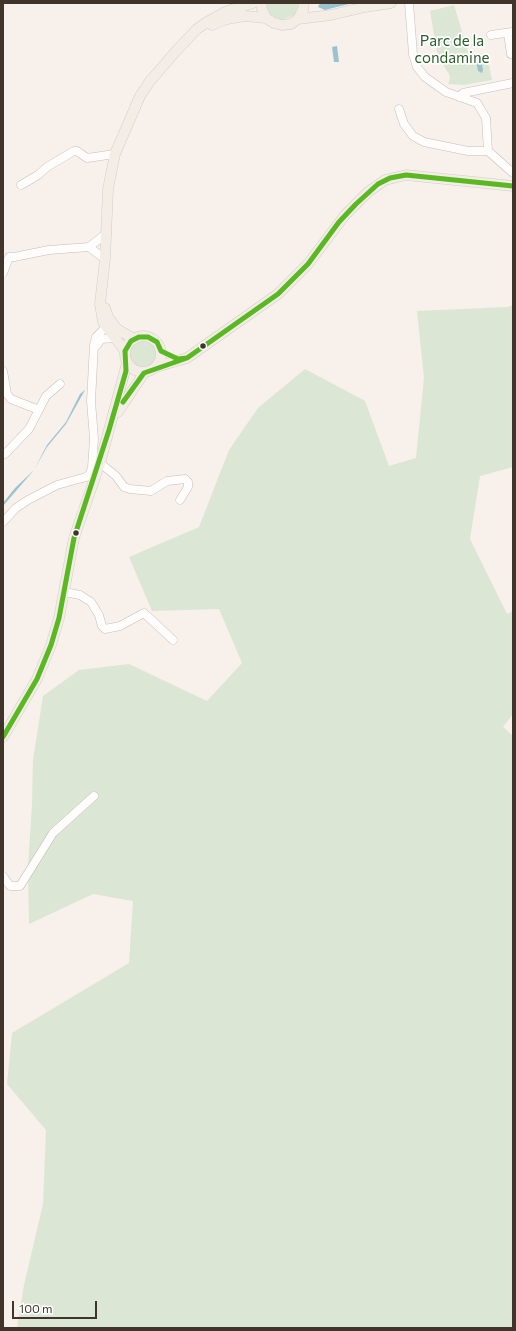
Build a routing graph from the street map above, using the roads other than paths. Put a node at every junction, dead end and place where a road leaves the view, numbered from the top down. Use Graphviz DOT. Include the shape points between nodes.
graph roads {
  1 [pos="253,3"];
  2 [pos="261,3"];
  3 [pos="391,3"];
  4 [pos="409,3"];
  5 [pos="304,4"];
  6 [pos="316,16"];
  7 [pos="266,18"];
  8 [pos="298,19"];
  9 [pos="510,32"];
  10 [pos="491,35"];
  11 [pos="513,54"];
  12 [pos="513,83"];
  13 [pos="489,88"];
  14 [pos="459,97"];
  15 [pos="477,103"];
  16 [pos="399,109"];
  17 [pos="488,151"];
  18 [pos="115,154"];
  19 [pos="513,173"];
  20 [pos="21,184"];
  21 [pos="513,186"];
  22 [pos="107,234"];
  23 [pos="89,247"];
  24 [pos="105,259"];
  25 [pos="3,272"];
  26 [pos="106,327"];
  27 [pos="116,334"];
  28 [pos="134,339"];
  29 [pos="125,351"];
  30 [pos="161,351"];
  31 [pos="93,353"];
  32 [pos="183,360"];
  33 [pos="127,363"];
  34 [pos="156,367"];
  35 [pos="3,371"];
  36 [pos="144,373"];
  37 [pos="60,384"];
  38 [pos="39,410"];
  39 [pos="109,430"];
  40 [pos="5,454"];
  41 [pos="100,463"];
  42 [pos="180,500"];
  43 [pos="3,522"];
  44 [pos="64,592"];
  45 [pos="172,640"];
  46 [pos="3,737"];
  47 [pos="94,796"];
  48 [pos="3,876"];
  1 -- 18 [label="main road" via="225,12 196,29 140,96"];
  2 -- 7 [label="main road"];
  3 -- 6 [label="main road" via="331,16"];
  4 -- 14 [label="street" via="413,54 417,67 425,77 446,92"];
  5 -- 6 [label="main road"];
  5 -- 8 [label="main road"];
  6 -- 8 [label="main road"];
  7 -- 8 [label="main road" via="282,25"];
  7 -- 27 [label="main road" via="244,16 212,25 193,38 162,72 141,102 121,150 112,185 110,251 104,303"];
  9 -- 10 [label="street"];
  9 -- 11 [label="street"];
  12 -- 13 [label="street"];
  13 -- 14 [label="street" via="463,93"];
  13 -- 15 [label="street" via="481,93"];
  14 -- 15 [label="street"];
  15 -- 17 [label="street" via="486,118"];
  16 -- 17 [label="street" via="404,124 413,136 424,142 468,152"];
  17 -- 19 [label="street"];
  18 -- 20 [label="street" via="88,158 74,151"];
  18 -- 22 [label="main road" via="108,189"];
  21 -- 32 [label="main road" via="406,175 382,181 345,215 308,264 278,294"];
  22 -- 23 [label="street"];
  22 -- 24 [label="main road"];
  23 -- 24 [label="street"];
  23 -- 25 [label="street" via="8,257"];
  24 -- 26 [label="main road" via="100,304"];
  26 -- 27 [label="main road"];
  26 -- 31 [label="street" via="96,337"];
  27 -- 28 [label="main road"];
  27 -- 29 [label="main road"];
  27 -- 31 [label="street" via="101,339"];
  28 -- 29 [label="main road"];
  28 -- 30 [label="main road" via="144,336 153,339"];
  29 -- 33 [label="main road"];
  30 -- 32 [label="main road"];
  30 -- 34 [label="main road"];
  31 -- 43 [label="street" via="91,401 94,439 90,474 28,500"];
  32 -- 34 [label="main road"];
  33 -- 36 [label="main road" via="134,370"];
  33 -- 39 [label="main road"];
  34 -- 36 [label="main road"];
  35 -- 38 [label="street" via="7,394 11,399"];
  36 -- 39 [label="main road" via="124,401"];
  37 -- 38 [label="street" via="46,396"];
  38 -- 40 [label="street" via="29,429"];
  39 -- 41 [label="main road"];
  41 -- 42 [label="street" via="116,476 124,487 130,489 151,491 170,480 185,479 188,487"];
  41 -- 44 [label="main road" via="74,538"];
  44 -- 45 [label="street" via="78,594 91,602 105,629 120,626 140,614 145,614"];
  44 -- 46 [label="main road" via="56,630 43,667"];
  47 -- 48 [label="street" via="53,833 20,886 10,886"];
}
